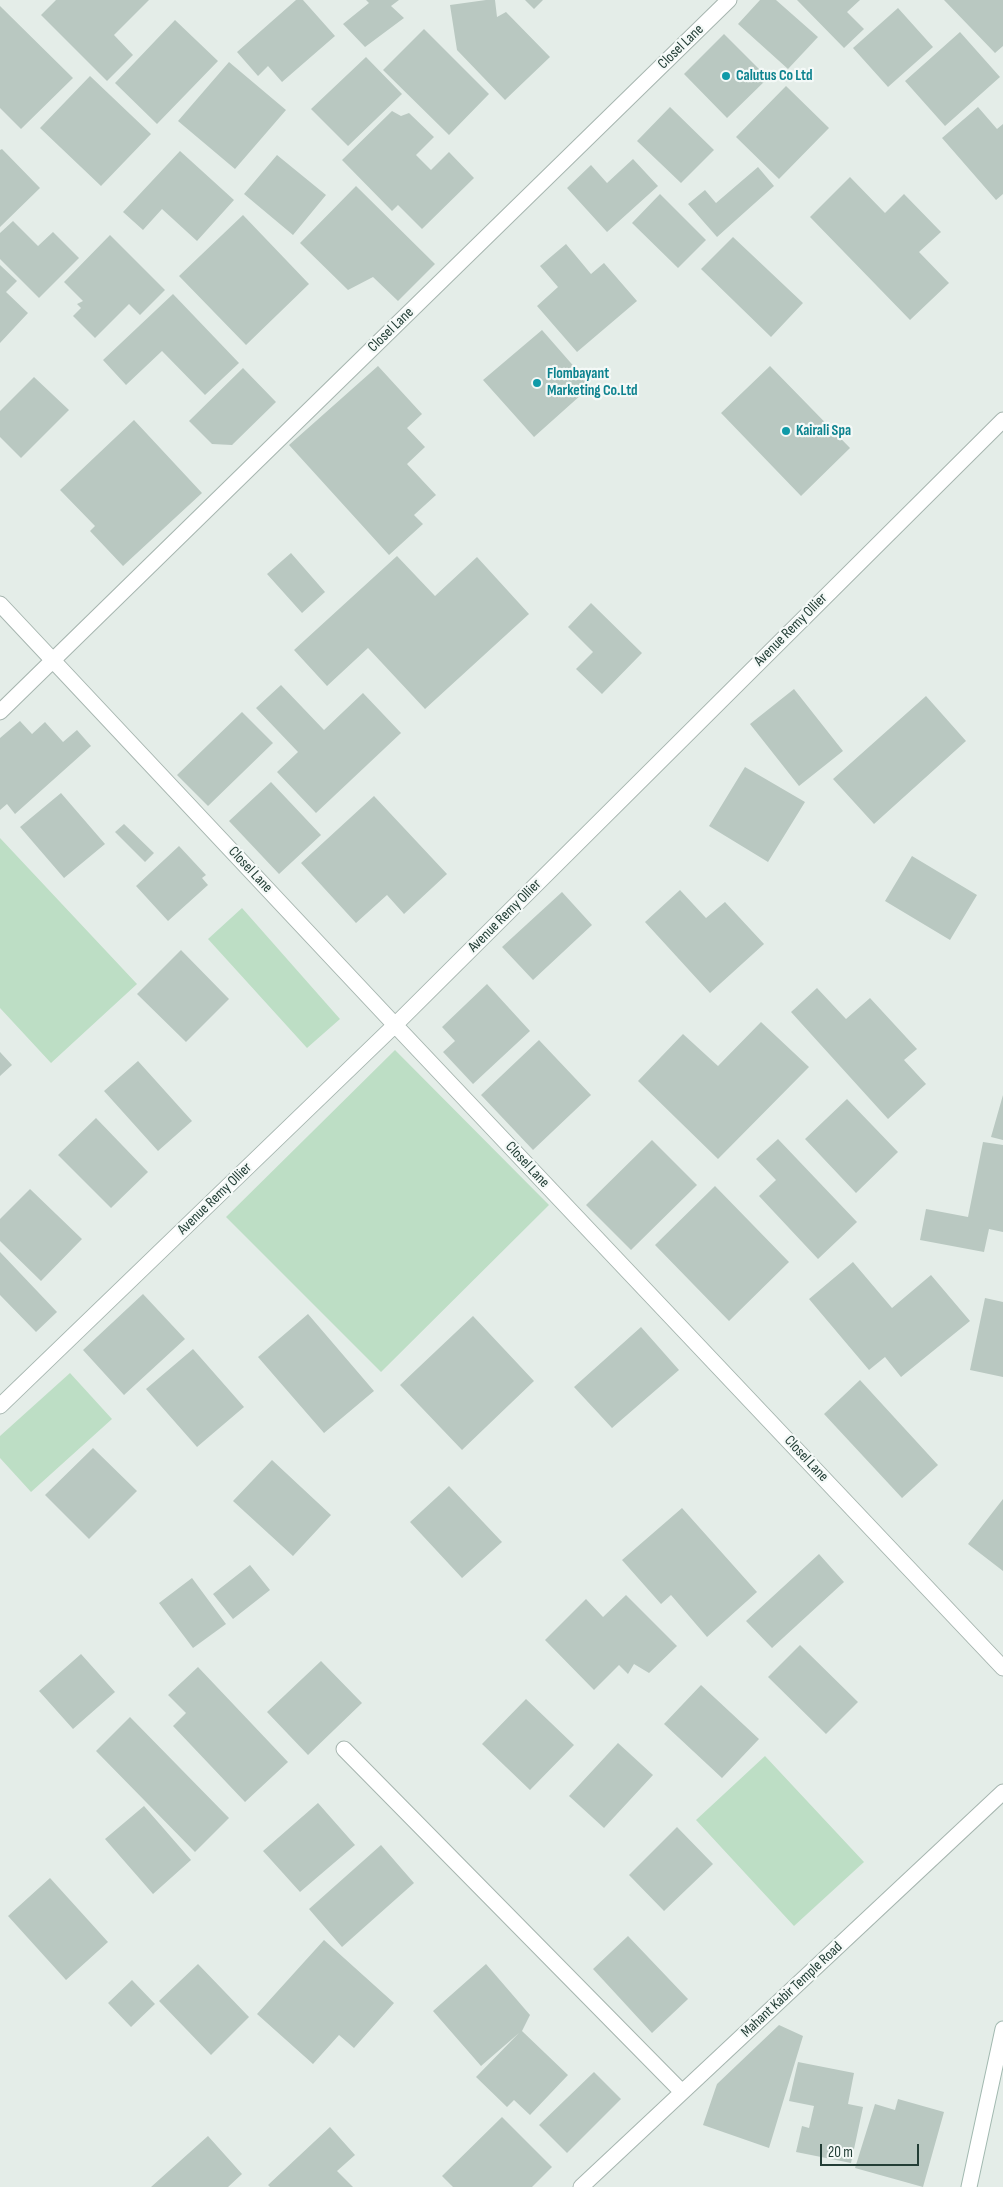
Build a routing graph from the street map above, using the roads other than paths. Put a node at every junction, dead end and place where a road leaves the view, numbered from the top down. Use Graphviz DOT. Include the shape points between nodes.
graph roads {
  1 [pos="729,0"];
  2 [pos="1003,420"];
  3 [pos="0,604"];
  4 [pos="53,661"];
  5 [pos="0,712"];
  6 [pos="395,1025"];
  7 [pos="0,1406"];
  8 [pos="1003,1668"];
  9 [pos="344,1748"];
  10 [pos="1003,1792"];
  11 [pos="1003,2028"];
  12 [pos="682,2092"];
  13 [pos="580,2187"];
  14 [pos="969,2187"];
  1 -- 4 [label="street, Closel Lane"];
  2 -- 6 [label="street, Avenue Remy Ollier"];
  3 -- 4 [label="street, Closel Lane"];
  4 -- 5 [label="street"];
  4 -- 6 [label="street, Closel Lane"];
  6 -- 7 [label="street, Avenue Remy Ollier"];
  6 -- 8 [label="street, Closel Lane"];
  9 -- 12 [label="street"];
  10 -- 12 [label="street, Mahant Kabir Temple Road"];
  11 -- 14 [label="street"];
  12 -- 13 [label="street, Mahant Kabir Temple Road"];
}
